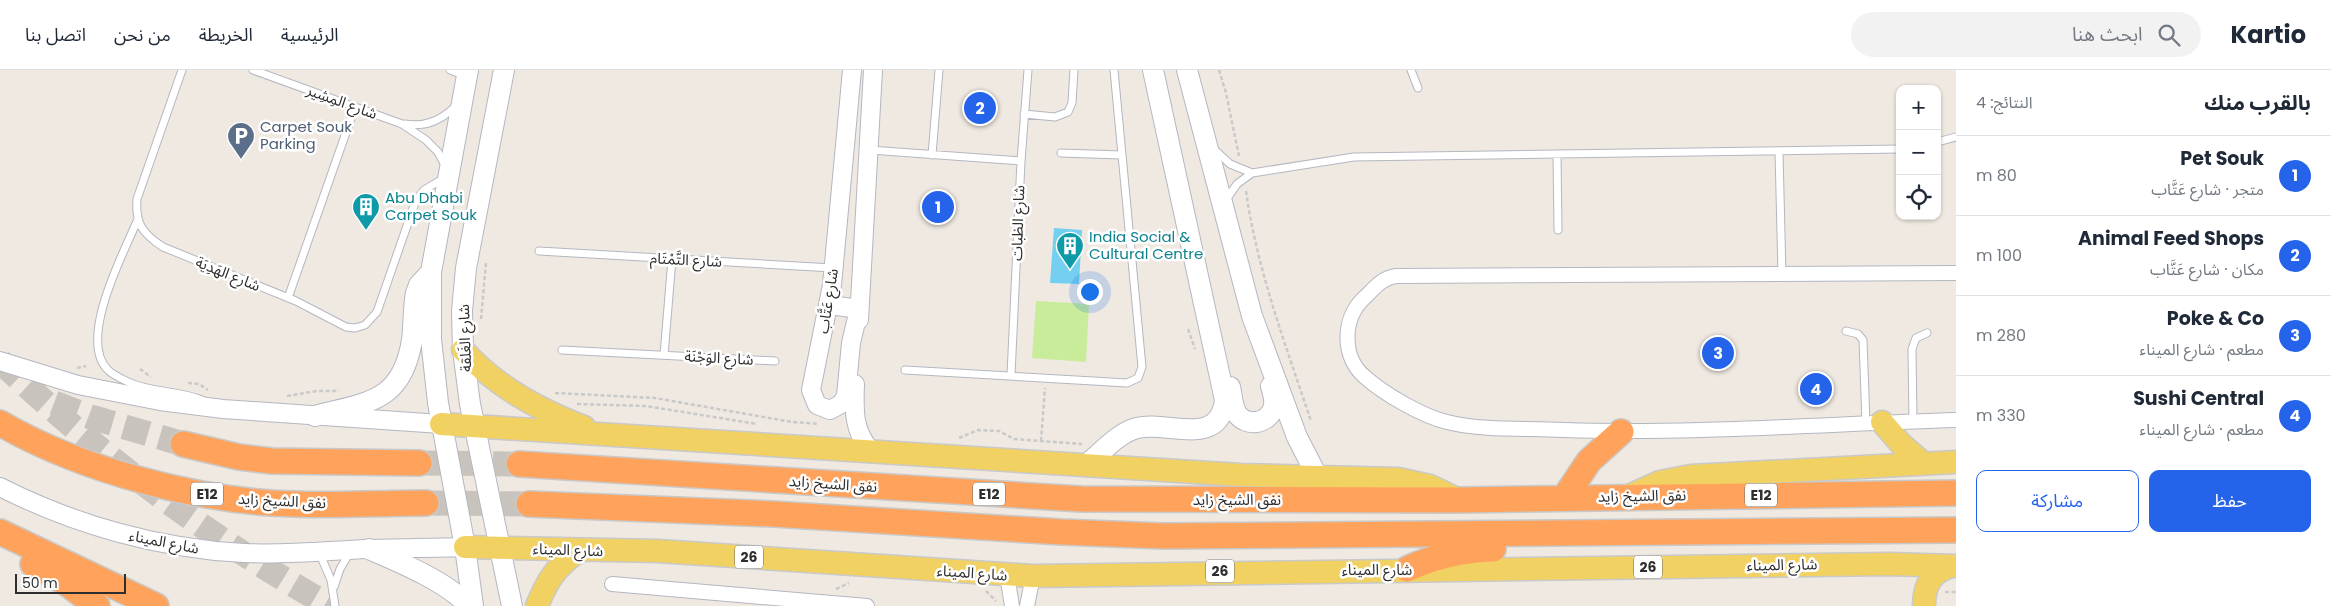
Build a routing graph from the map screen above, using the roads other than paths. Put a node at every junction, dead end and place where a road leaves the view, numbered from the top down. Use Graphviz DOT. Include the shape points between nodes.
graph roads {
  1 [pos="182,70"];
  2 [pos="253,70"];
  3 [pos="504,70"];
  4 [pos="852,70"];
  5 [pos="873,70"];
  6 [pos="939,70"];
  7 [pos="1028,70"];
  8 [pos="1074,70"];
  9 [pos="1114,70"];
  10 [pos="1153,70"];
  11 [pos="1187,70"];
  12 [pos="1411,70"];
  13 [pos="462,72"];
  14 [pos="1418,88"];
  15 [pos="461,102"];
  16 [pos="356,107"];
  17 [pos="1024,114"];
  18 [pos="402,124"];
  19 [pos="1202,134"];
  20 [pos="1956,137"];
  21 [pos="1941,141"];
  22 [pos="1896,149"];
  23 [pos="867,150"];
  24 [pos="1779,152"];
  25 [pos="1061,153"];
  26 [pos="1557,154"];
  27 [pos="932,155"];
  28 [pos="1121,155"];
  29 [pos="1020,161"];
  30 [pos="1252,173"];
  31 [pos="450,174"];
  32 [pos="1223,206"];
  33 [pos="138,219"];
  34 [pos="1558,230"];
  35 [pos="539,251"];
  36 [pos="672,259"];
  37 [pos="834,268"];
  38 [pos="431,272"];
  39 [pos="1956,273"];
  40 [pos="1782,275"];
  41 [pos="288,298"];
  42 [pos="830,305"];
  43 [pos="859,309"];
  44 [pos="1846,331"];
  45 [pos="1927,333"];
  46 [pos="463,350"];
  47 [pos="562,350"];
  48 [pos="1264,352"];
  49 [pos="1206,353"];
  50 [pos="664,355"];
  51 [pos="0,361"];
  52 [pos="775,361"];
  53 [pos="905,370"];
  54 [pos="1011,375"];
  55 [pos="470,404"];
  56 [pos="223,409"];
  57 [pos="440,413"];
  58 [pos="315,416"];
  59 [pos="1956,420"];
  60 [pos="1913,421"];
  61 [pos="1874,422"];
  62 [pos="0,423"];
  63 [pos="475,426"];
  64 [pos="1621,432"];
  65 [pos="606,434"];
  66 [pos="183,444"];
  67 [pos="871,451"];
  68 [pos="1956,462"];
  69 [pos="1923,463"];
  70 [pos="418,464"];
  71 [pos="519,464"];
  72 [pos="1087,464"];
  73 [pos="1318,478"];
  74 [pos="0,487"];
  75 [pos="1956,493"];
  76 [pos="1629,496"];
  77 [pos="1566,497"];
  78 [pos="1459,500"];
  79 [pos="426,503"];
  80 [pos="529,504"];
  81 [pos="1956,530"];
  82 [pos="0,532"];
  83 [pos="1634,534"];
  84 [pos="0,546"];
  85 [pos="360,550"];
  86 [pos="579,551"];
  87 [pos="319,552"];
  88 [pos="503,556"];
  89 [pos="466,557"];
  90 [pos="1889,564"];
  91 [pos="1954,566"];
  92 [pos="1407,570"];
  93 [pos="1007,575"];
  94 [pos="1033,576"];
  95 [pos="612,584"];
  96 [pos="334,590"];
  97 [pos="97,606"];
  98 [pos="156,606"];
  99 [pos="335,606"];
  100 [pos="468,606"];
  101 [pos="473,606"];
  102 [pos="512,606"];
  103 [pos="537,606"];
  104 [pos="867,606"];
  105 [pos="1012,606"];
  106 [pos="1027,606"];
  107 [pos="1912,606"];
  108 [pos="1924,606"];
  1 -- 33 [label="lane" via="137,199"];
  2 -- 16 [label="lane, شارع المِشِير"];
  3 -- 46 [label="main road, شارع الغَلقة" via="466,268"];
  4 -- 37 [label="street, شارع عَتَّاب"];
  5 -- 23 [label="street, شارع عَتَّاب"];
  6 -- 27 [label="lane"];
  7 -- 17 [label="lane, شارع الظبات"];
  8 -- 17 [label="lane" via="1072,103 1068,112 1055,117"];
  9 -- 28 [label="lane"];
  10 -- 49 [label="main road"];
  11 -- 19 [label="main road"];
  12 -- 14 [label="lane"];
  13 -- 15 [label="main road"];
  15 -- 18 [label="lane, شارع المِشِير" via="434,122"];
  15 -- 31 [label="main road"];
  16 -- 18 [label="lane, شارع المِشِير"];
  16 -- 41 [label="lane"];
  17 -- 29 [label="lane, شارع الظبات"];
  18 -- 31 [label="lane, شارع المِشِير" via="433,146"];
  19 -- 30 [label="lane" via="1226,161"];
  19 -- 32 [label="main road"];
  20 -- 21 [label="lane"];
  22 -- 24 [label="lane"];
  23 -- 27 [label="lane"];
  23 -- 43 [label="street, شارع عَتَّاب"];
  24 -- 26 [label="lane"];
  24 -- 40 [label="lane"];
  25 -- 28 [label="lane"];
  26 -- 30 [label="lane" via="1354,157"];
  26 -- 34 [label="lane"];
  27 -- 29 [label="lane"];
  28 -- 54 [label="lane" via="1141,373 1128,383"];
  29 -- 54 [label="lane, شارع الظبات"];
  30 -- 32 [label="lane" via="1237,184"];
  31 -- 38 [label="main road"];
  31 -- 41 [label="lane, شارع الهَدِيَة" via="424,190 416,200 377,312 365,325 346,327"];
  32 -- 48 [label="main road" via="1241,280"];
  33 -- 41 [label="lane, شارع الهَدِيَة" via="148,238 164,247"];
  33 -- 56 [label="lane" via="105,297 98,324 101,360 108,370 127,382 146,389 189,394"];
  35 -- 36 [label="lane, شارع التَّمْتَام"];
  36 -- 37 [label="lane, شارع التَّمْتَام"];
  36 -- 50 [label="lane, شارع الوَجْنَة"];
  37 -- 42 [label="street, شارع عَتَّاب"];
  38 -- 57 [label="main road" via="431,339"];
  38 -- 58 [label="main road" via="416,293 409,353 405,367 392,388 376,400"];
  39 -- 40 [label="street"];
  40 -- 64 [label="street" via="1396,276 1380,283 1360,302 1352,316 1348,349 1354,364 1364,377 1419,412 1445,422 1474,427"];
  42 -- 43 [label="street"];
  42 -- 43 [label="street, شارع عَتَّاب" via="811,390 814,401 826,410 841,404 846,396 851,343"];
  43 -- 67 [label="street, شارع عَتَّاب" via="854,415 858,431"];
  44 -- 61 [label="lane" via="1858,334 1863,340"];
  45 -- 60 [label="lane" via="1916,338 1912,349"];
  46 -- 55 [label="main road, شارع الغَلقة"];
  46 -- 65 [label="main road" via="504,387 557,416"];
  47 -- 50 [label="lane, شارع الوَجْنَة"];
  48 -- 49 [label="main road" via="1274,404 1267,418 1253,422 1244,420 1236,412 1223,360"];
  48 -- 73 [label="main road" via="1301,447"];
  49 -- 72 [label="main road" via="1225,400 1216,422 1202,429 1138,428 1125,433"];
  50 -- 52 [label="lane, شارع الوَجْنَة"];
  51 -- 56 [label="street" via="78,385 160,402"];
  53 -- 54 [label="lane"];
  55 -- 57 [label="main road" via="457,410 443,407"];
  55 -- 63 [label="main road, شارع الغَلقة"];
  56 -- 58 [label="street"];
  57 -- 58 [label="street" via="413,420"];
  57 -- 63 [label="main road"];
  57 -- 89 [label="main road"];
  59 -- 60 [label="street"];
  60 -- 61 [label="street"];
  61 -- 64 [label="street"];
  61 -- 69 [label="main road"];
  62 -- 79 [label="highway, نفق الشيخ زايد / E12" via="76,458 205,494 293,504"];
  63 -- 65 [label="main road"];
  63 -- 88 [label="main road, شارع الغَلقة"];
  64 -- 77 [label="highway" via="1589,461"];
  65 -- 67 [label="main road"];
  66 -- 70 [label="highway" via="272,461"];
  67 -- 72 [label="main road"];
  68 -- 69 [label="main road"];
  69 -- 76 [label="main road" via="1691,476 1660,482"];
  71 -- 78 [label="highway, نفق الشيخ زايد / E12" via="1081,499"];
  72 -- 73 [label="main road"];
  73 -- 78 [label="main road" via="1398,479 1430,486"];
  74 -- 87 [label="street, شارع الميناء / 26" via="102,528 172,545 243,553"];
  75 -- 76 [label="highway, نفق الشيخ زايد / E12"];
  76 -- 77 [label="highway, نفق الشيخ زايد / E12"];
  77 -- 78 [label="highway, نفق الشيخ زايد / E12"];
  80 -- 83 [label="highway, E12" via="817,516 1121,535"];
  81 -- 83 [label="highway, E12"];
  82 -- 98 [label="highway"];
  83 -- 92 [label="highway" via="1605,544 1459,552"];
  84 -- 97 [label="highway" via="65,582"];
  85 -- 87 [label="street, شارع الميناء / 26"];
  85 -- 89 [label="street, شارع الميناء / 26"];
  85 -- 96 [label="lane" via="340,569"];
  85 -- 100 [label="main road" via="402,564 462,598"];
  86 -- 88 [label="main road, شارع الميناء / 26"];
  86 -- 93 [label="main road, شارع الميناء / 26" via="712,554"];
  86 -- 103 [label="main road" via="552,574"];
  87 -- 96 [label="lane"];
  88 -- 89 [label="main road, شارع الميناء / 26"];
  88 -- 102 [label="main road, شارع الغَلقة"];
  89 -- 101 [label="main road"];
  90 -- 91 [label="main road, شارع الميناء / 26"];
  90 -- 92 [label="main road, شارع الميناء / 26"];
  90 -- 107 [label="main road" via="1910,583"];
  91 -- 108 [label="main road" via="1934,575 1928,583"];
  92 -- 94 [label="main road, شارع الميناء / 26"];
  93 -- 94 [label="main road, شارع الميناء / 26"];
  93 -- 105 [label="street"];
  94 -- 106 [label="street"];
  95 -- 104 [label="street"];
  96 -- 99 [label="lane"];
}
